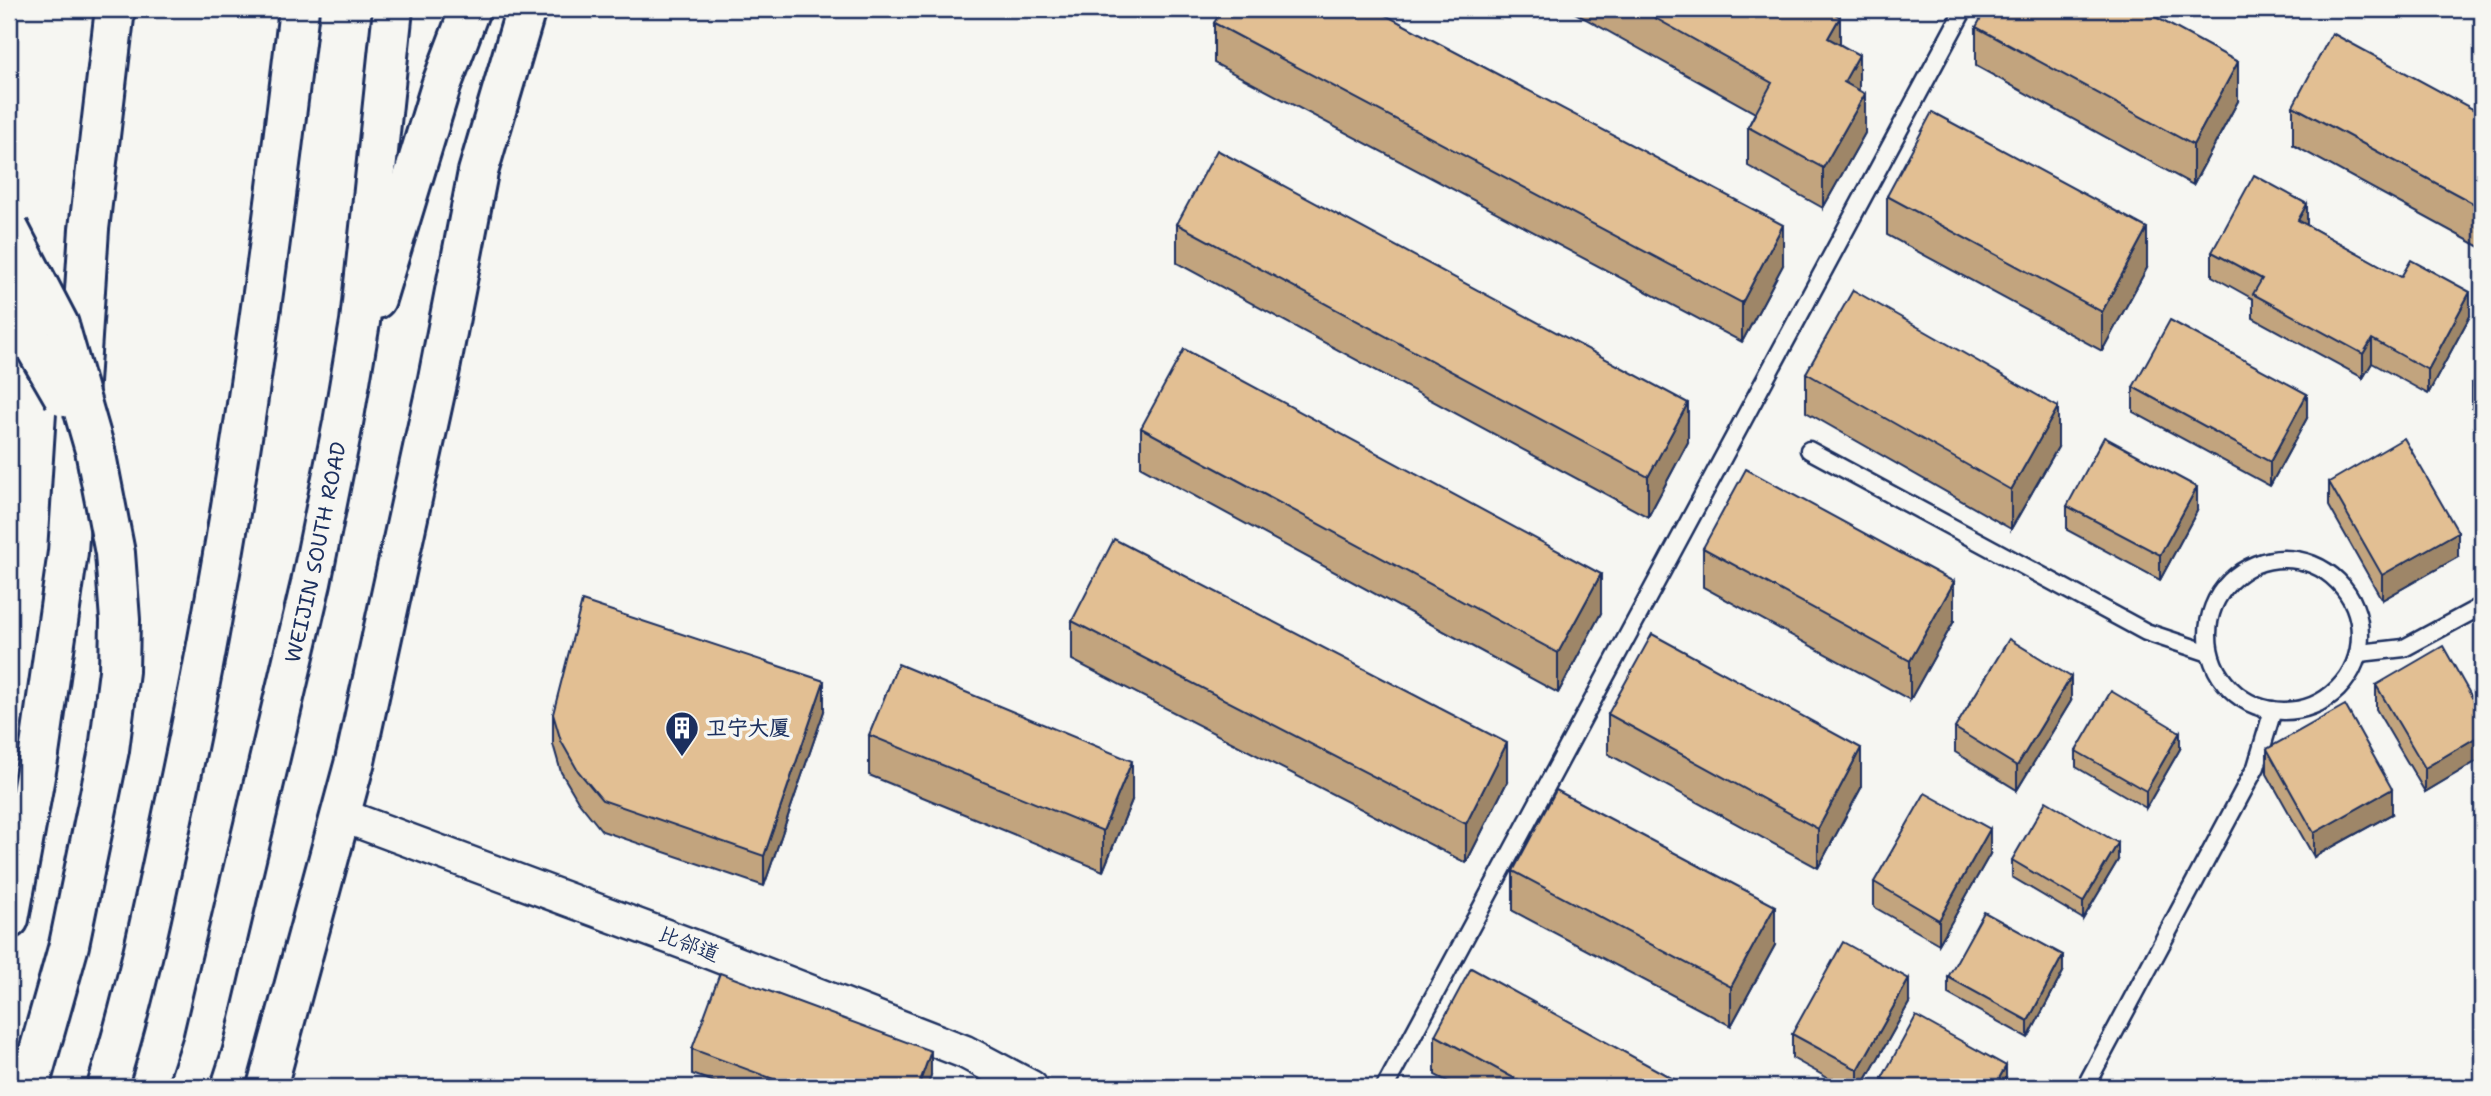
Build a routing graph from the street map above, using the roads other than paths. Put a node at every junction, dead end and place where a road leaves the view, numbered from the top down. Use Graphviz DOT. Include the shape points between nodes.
graph roads {
  1 [pos="115,9"];
  2 [pos="299,9"];
  3 [pos="393,9"];
  4 [pos="470,9"];
  5 [pos="526,9"];
  6 [pos="1964,9"];
  7 [pos="9,229"];
  8 [pos="9,302"];
  9 [pos="352,367"];
  10 [pos="95,450"];
  11 [pos="1809,450"];
  12 [pos="2482,606"];
  13 [pos="2209,653"];
  14 [pos="2360,653"];
  15 [pos="2273,710"];
  16 [pos="341,815"];
  17 [pos="9,919"];
  18 [pos="29,1087"];
  19 [pos="107,1087"];
  20 [pos="188,1087"];
  21 [pos="268,1087"];
  22 [pos="1031,1087"];
  23 [pos="1385,1087"];
  24 [pos="2085,1087"];
  1 -- 17 [label="main road" via="89,229 68,552"];
  2 -- 19 [label="main road" via="254,375 206,662 128,1022"];
  3 -- 9 [label="main road, WEIJIN SOUTH ROAD"];
  4 -- 9 [label="main road"];
  5 -- 16 [label="main road" via="478,172 438,379"];
  6 -- 23 [label="lane"];
  7 -- 10 [label="main road, bridge" via="59,325"];
  8 -- 10 [label="main road, bridge"];
  9 -- 20 [label="main road, WEIJIN SOUTH ROAD" via="312,583 203,1041"];
  10 -- 18 [label="main road, bridge" via="115,553 119,671 109,750 72,932"];
  11 -- 13 [label="lane" via="2146,632"];
  12 -- 14 [label="lane" via="2404,648"];
  13 -- 14 [label="lane" via="2208,626 2215,601 2230,581 2250,566 2273,559 2298,559 2322,568 2341,583 2355,604 2362,628"];
  13 -- 15 [label="lane" via="2219,677 2236,696"];
  14 -- 15 [label="lane" via="2350,676 2333,696 2311,708 2285,713"];
  15 -- 24 [label="lane" via="2256,766"];
  16 -- 21 [label="main road"];
  16 -- 22 [label="street, 比邻道" via="952,1047"];
}
